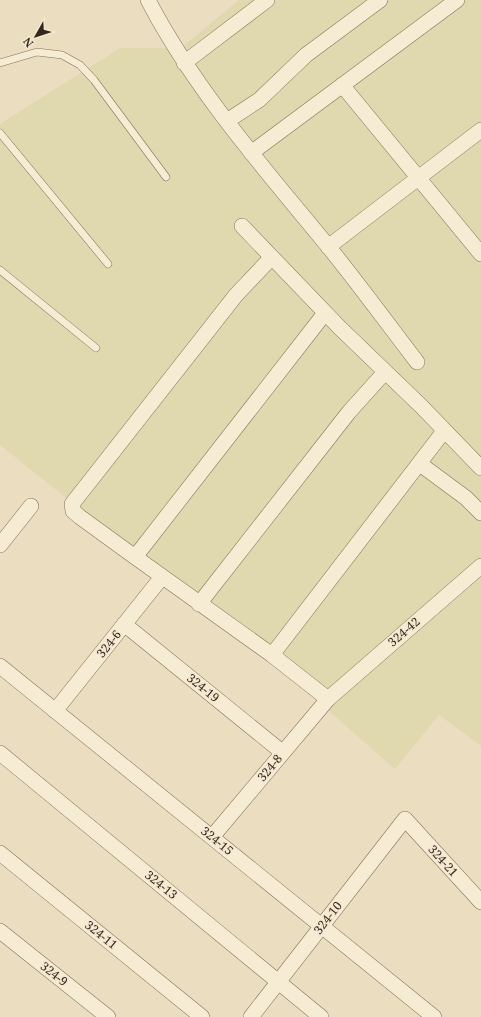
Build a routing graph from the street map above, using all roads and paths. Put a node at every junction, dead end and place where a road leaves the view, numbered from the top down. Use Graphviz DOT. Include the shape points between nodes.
graph roads {
  1 [pos="267,0"];
  2 [pos="380,0"];
  3 [pos="457,0"];
  4 [pos="150,1"];
  5 [pos="0,63"];
  6 [pos="184,63"];
  7 [pos="342,85"];
  8 [pos="227,121"];
  9 [pos="481,130"];
  10 [pos="0,133"];
  11 [pos="251,152"];
  12 [pos="166,177"];
  13 [pos="418,178"];
  14 [pos="242,226"];
  15 [pos="328,247"];
  16 [pos="481,254"];
  17 [pos="272,257"];
  18 [pos="108,264"];
  19 [pos="0,270"];
  20 [pos="325,313"];
  21 [pos="96,348"];
  22 [pos="417,362"];
  23 [pos="385,372"];
  24 [pos="444,431"];
  25 [pos="420,464"];
  26 [pos="481,468"];
  27 [pos="31,506"];
  28 [pos="481,513"];
  29 [pos="0,545"];
  30 [pos="135,557"];
  31 [pos="481,566"];
  32 [pos="162,577"];
  33 [pos="199,604"];
  34 [pos="124,624"];
  35 [pos="272,655"];
  36 [pos="0,666"];
  37 [pos="328,699"];
  38 [pos="55,711"];
  39 [pos="282,752"];
  40 [pos="0,753"];
  41 [pos="405,819"];
  42 [pos="212,837"];
  43 [pos="0,853"];
  44 [pos="481,902"];
  45 [pos="322,926"];
  46 [pos="0,931"];
  47 [pos="278,982"];
  48 [pos="108,1017"];
  49 [pos="202,1017"];
  50 [pos="251,1017"];
  51 [pos="321,1017"];
  52 [pos="434,1017"];
  1 -- 6 [label="street"];
  2 -- 8 [label="street" via="306,55 259,100"];
  3 -- 7 [label="street"];
  4 -- 6 [label="street"];
  5 -- 12 [label="lane" via="37,52 62,55 80,65"];
  6 -- 8 [label="street"];
  7 -- 11 [label="street"];
  7 -- 13 [label="street"];
  8 -- 11 [label="street"];
  9 -- 13 [label="street"];
  10 -- 18 [label="lane"];
  11 -- 15 [label="street"];
  13 -- 15 [label="street"];
  13 -- 16 [label="street"];
  14 -- 17 [label="street"];
  15 -- 22 [label="street"];
  17 -- 20 [label="street"];
  17 -- 30 [label="street" via="236,295 72,504 73,511 80,517"];
  19 -- 21 [label="lane"];
  20 -- 23 [label="street"];
  20 -- 30 [label="street"];
  23 -- 24 [label="street"];
  23 -- 33 [label="street" via="349,412"];
  24 -- 25 [label="street"];
  24 -- 26 [label="street"];
  25 -- 28 [label="street" via="466,498"];
  25 -- 35 [label="street"];
  27 -- 29 [label="street"];
  30 -- 32 [label="street"];
  31 -- 37 [label="street, 324-42"];
  32 -- 33 [label="street"];
  32 -- 34 [label="street, 324-6"];
  33 -- 35 [label="street"];
  34 -- 38 [label="street, 324-6"];
  34 -- 39 [label="street, 324-19"];
  35 -- 37 [label="street"];
  36 -- 38 [label="street, 324-15"];
  37 -- 39 [label="street, 324-8"];
  38 -- 42 [label="street, 324-15"];
  39 -- 42 [label="street, 324-8"];
  40 -- 47 [label="street, 324-13"];
  41 -- 44 [label="street, 324-21"];
  41 -- 45 [label="street, 324-10"];
  42 -- 45 [label="street, 324-15"];
  43 -- 49 [label="street, 324-11"];
  45 -- 47 [label="street, 324-10"];
  45 -- 52 [label="street, 324-15"];
  46 -- 48 [label="street, 324-9"];
  47 -- 50 [label="street, 324-10"];
  47 -- 51 [label="street, 324-13"];
}
